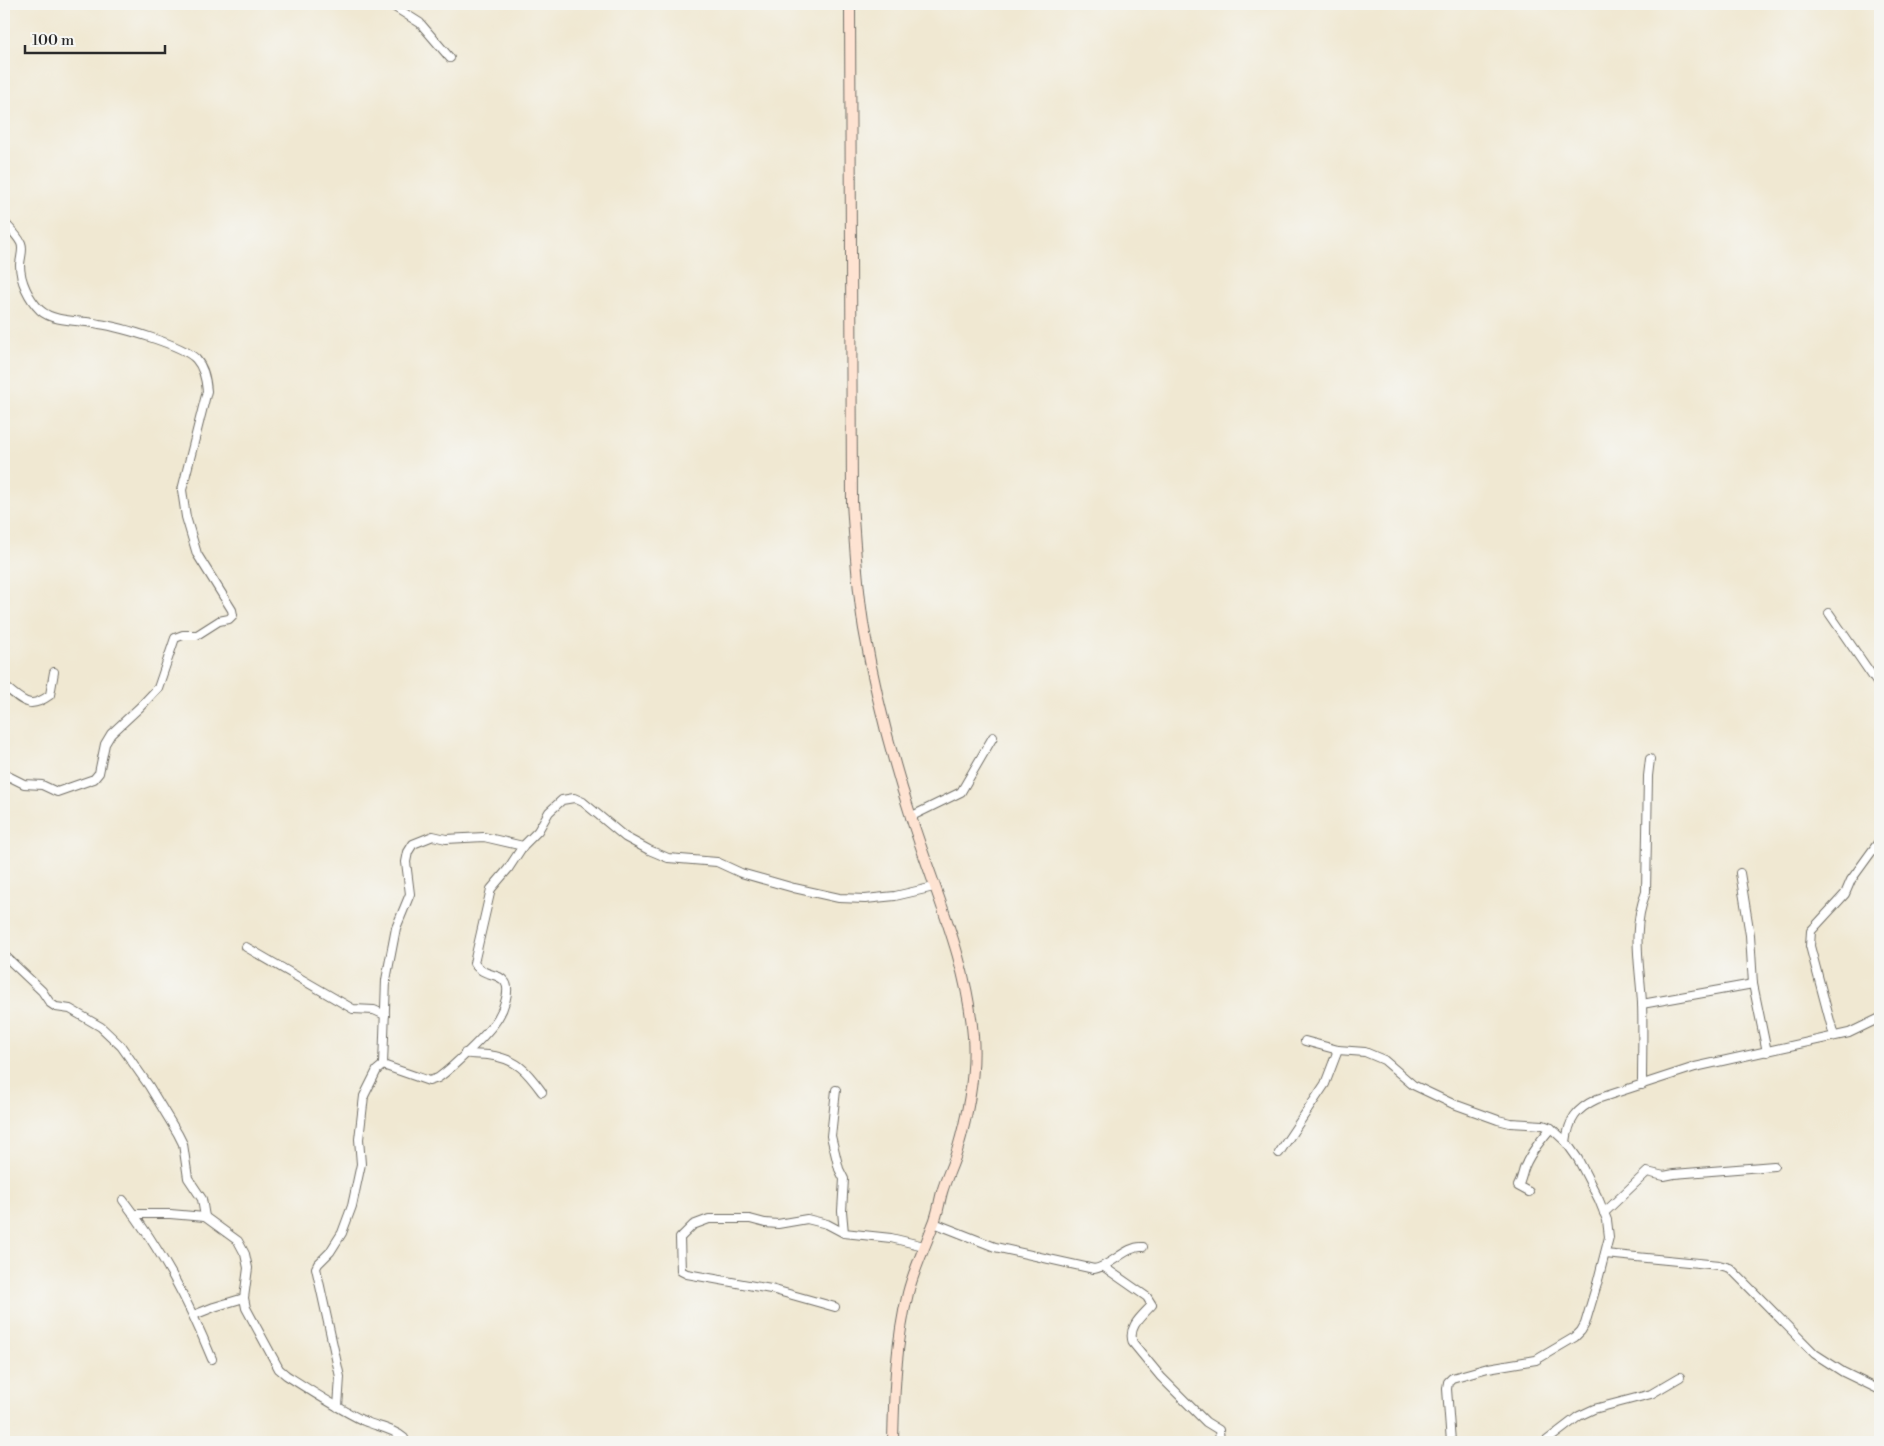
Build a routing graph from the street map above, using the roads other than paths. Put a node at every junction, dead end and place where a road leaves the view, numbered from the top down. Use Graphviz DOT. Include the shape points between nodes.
graph roads {
  1 [pos="389,4"];
  2 [pos="850,4"];
  3 [pos="450,58"];
  4 [pos="4,222"];
  5 [pos="1829,613"];
  6 [pos="54,672"];
  7 [pos="4,686"];
  8 [pos="1880,687"];
  9 [pos="993,737"];
  10 [pos="1650,760"];
  11 [pos="4,774"];
  12 [pos="910,817"];
  13 [pos="1880,840"];
  14 [pos="523,846"];
  15 [pos="1740,873"];
  16 [pos="934,887"];
  17 [pos="246,947"];
  18 [pos="4,955"];
  19 [pos="1753,984"];
  20 [pos="1642,1004"];
  21 [pos="384,1015"];
  22 [pos="1880,1018"];
  23 [pos="1834,1036"];
  24 [pos="1305,1041"];
  25 [pos="1338,1050"];
  26 [pos="1767,1052"];
  27 [pos="465,1053"];
  28 [pos="384,1065"];
  29 [pos="1642,1085"];
  30 [pos="836,1090"];
  31 [pos="542,1092"];
  32 [pos="1551,1128"];
  33 [pos="1566,1142"];
  34 [pos="1280,1153"];
  35 [pos="1774,1166"];
  36 [pos="1529,1192"];
  37 [pos="123,1200"];
  38 [pos="1604,1213"];
  39 [pos="134,1214"];
  40 [pos="205,1218"];
  41 [pos="934,1222"];
  42 [pos="844,1233"];
  43 [pos="924,1246"];
  44 [pos="1143,1247"];
  45 [pos="1605,1254"];
  46 [pos="1104,1267"];
  47 [pos="244,1298"];
  48 [pos="835,1307"];
  49 [pos="194,1315"];
  50 [pos="212,1359"];
  51 [pos="1680,1377"];
  52 [pos="1880,1390"];
  53 [pos="338,1408"];
  54 [pos="404,1442"];
  55 [pos="893,1442"];
  56 [pos="1220,1442"];
  57 [pos="1451,1442"];
  58 [pos="1545,1442"];
  1 -- 3 [label="street" via="420,23"];
  2 -- 12 [label="main road" via="852,512 864,627 882,718"];
  4 -- 11 [label="street" via="21,243 23,280 30,297 42,311 58,318 136,333 183,350 196,359 205,375 207,391 182,490 197,554 232,610 229,619 219,621 198,635 175,638 158,688 111,734 105,744 99,773 94,779 57,792 42,785 24,784"];
  5 -- 8 [label="street"];
  6 -- 7 [label="street" via="50,696 39,703 28,704"];
  9 -- 12 [label="street" via="962,792"];
  10 -- 20 [label="street" via="1646,892 1636,929"];
  12 -- 16 [label="main road"];
  13 -- 23 [label="street" via="1851,880 1845,894 1811,931 1810,946"];
  14 -- 16 [label="street" via="555,806 562,800 574,798 625,837 668,858 716,862 741,873 839,898 880,898"];
  14 -- 21 [label="street" via="484,837 446,839 433,836 413,844 406,862 410,894 396,928 386,980"];
  14 -- 27 [label="street" via="491,889 474,963 478,970 501,978 508,991 498,1018"];
  15 -- 19 [label="street" via="1750,935"];
  16 -- 41 [label="main road" via="955,944 966,987 973,1037 972,1084 966,1113"];
  17 -- 21 [label="street" via="353,1009 374,1010"];
  18 -- 40 [label="street" via="50,1003 70,1009 101,1026 121,1046 150,1086 183,1144 188,1178 202,1199"];
  19 -- 20 [label="street"];
  19 -- 26 [label="street"];
  20 -- 29 [label="street"];
  21 -- 28 [label="street"];
  22 -- 23 [label="street" via="1849,1033"];
  23 -- 26 [label="street"];
  24 -- 25 [label="street"];
  25 -- 32 [label="street" via="1365,1052 1384,1060 1412,1085 1459,1106 1510,1123"];
  25 -- 34 [label="street" via="1325,1084"];
  26 -- 29 [label="street" via="1695,1067"];
  27 -- 28 [label="street" via="443,1075 429,1081"];
  27 -- 31 [label="street" via="514,1062 527,1070"];
  28 -- 53 [label="street" via="377,1070 364,1096 359,1139 361,1164 352,1206 342,1233 316,1268 340,1377"];
  29 -- 33 [label="street" via="1586,1104 1568,1126"];
  30 -- 42 [label="street" via="831,1136 844,1179"];
  32 -- 33 [label="street"];
  32 -- 36 [label="street" via="1524,1168 1518,1186"];
  33 -- 38 [label="street" via="1578,1159"];
  35 -- 38 [label="street" via="1664,1176 1647,1172"];
  37 -- 39 [label="street"];
  38 -- 45 [label="street" via="1609,1229"];
  39 -- 40 [label="street"];
  39 -- 49 [label="street" via="159,1251"];
  40 -- 47 [label="street" via="238,1241 245,1254 248,1268"];
  41 -- 43 [label="main road"];
  41 -- 46 [label="street" via="996,1247 1094,1270"];
  42 -- 43 [label="street"];
  42 -- 48 [label="street" via="807,1219 778,1224 750,1219 709,1219 693,1225 680,1238 681,1270 687,1274 771,1289"];
  43 -- 55 [label="main road" via="908,1292 897,1351"];
  44 -- 46 [label="street" via="1134,1247"];
  45 -- 52 [label="street" via="1730,1268 1815,1354 1842,1372"];
  45 -- 57 [label="street" via="1585,1324 1575,1337 1536,1360 1466,1373 1448,1382"];
  46 -- 56 [label="street" via="1147,1297 1152,1305 1132,1328 1130,1337 1133,1343 1206,1422 1219,1430"];
  47 -- 49 [label="street"];
  47 -- 53 [label="street" via="246,1308 279,1369"];
  49 -- 50 [label="street"];
  51 -- 58 [label="street" via="1651,1394 1579,1416"];
  53 -- 54 [label="street" via="366,1422 396,1431"];
}
